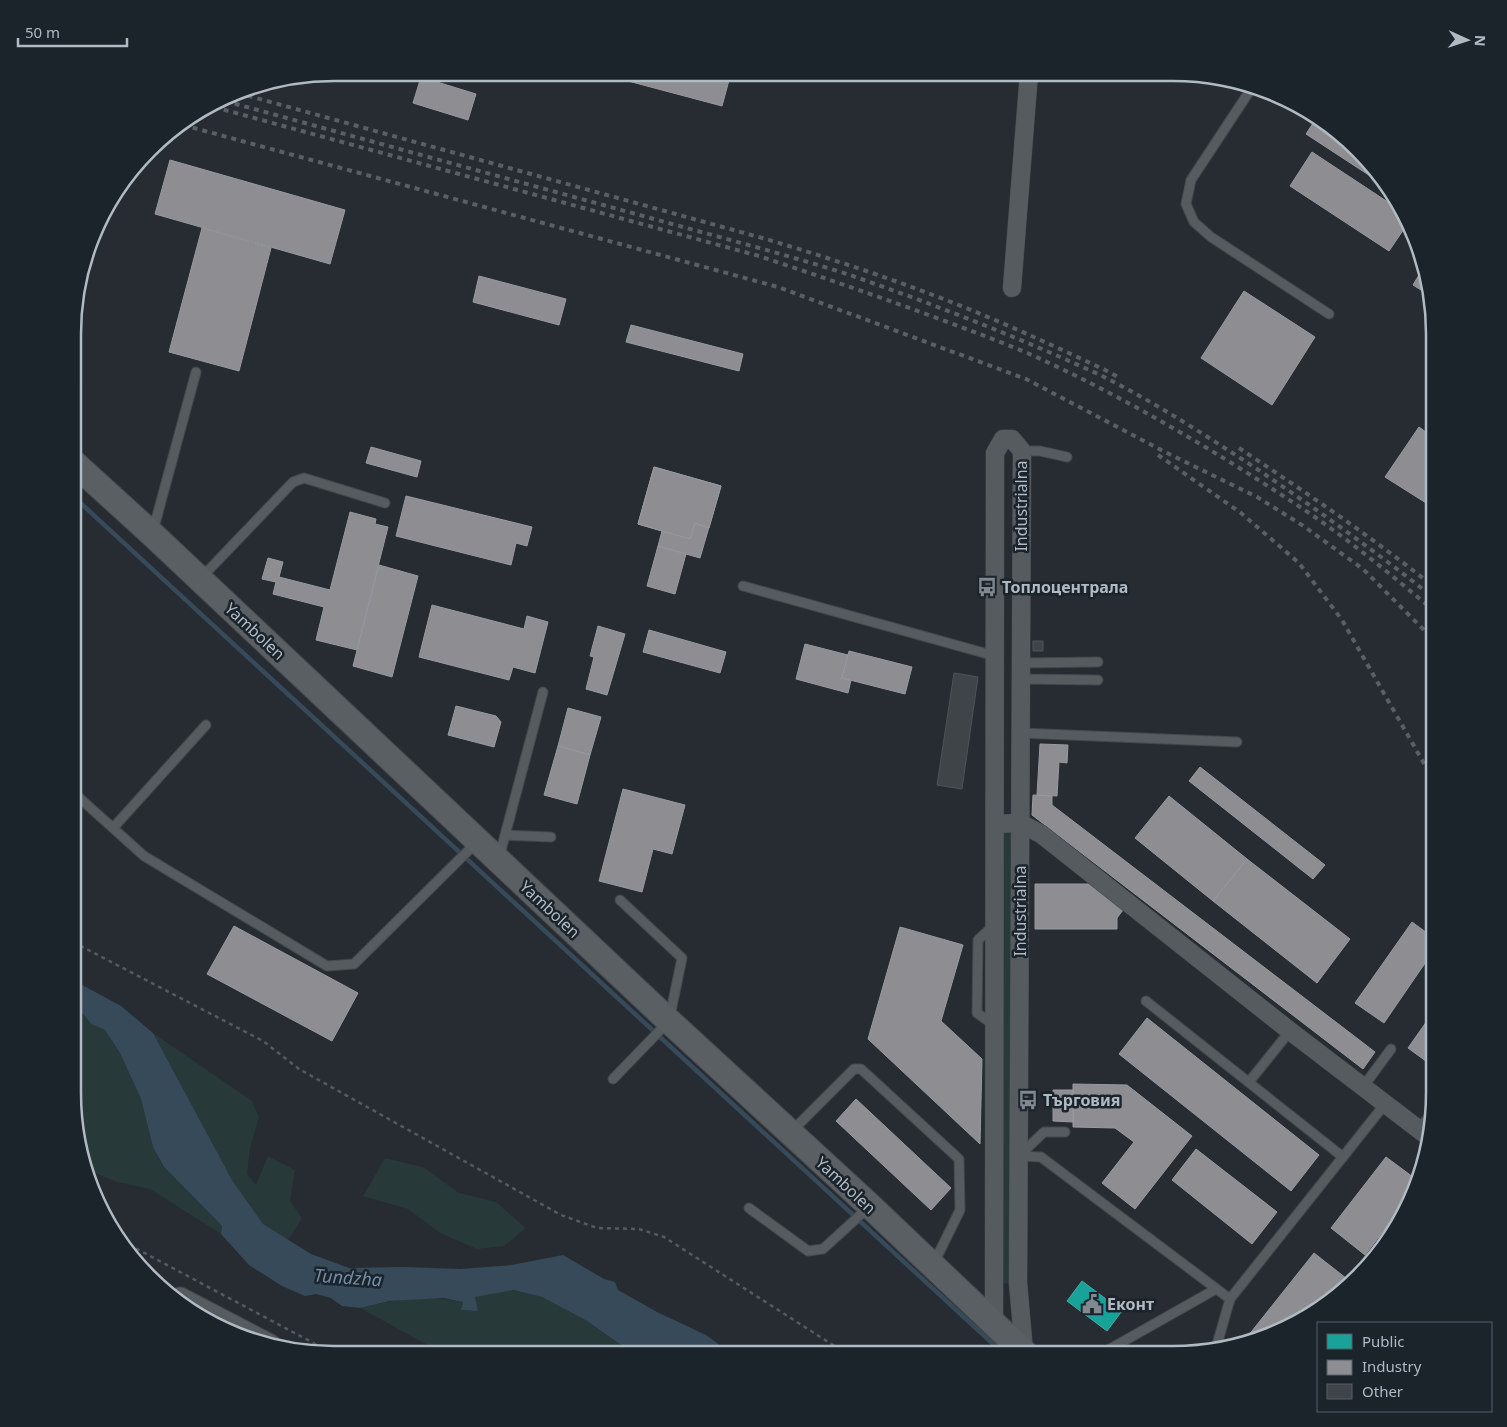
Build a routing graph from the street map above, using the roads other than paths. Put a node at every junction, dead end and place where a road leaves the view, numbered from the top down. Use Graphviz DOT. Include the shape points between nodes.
graph roads {
  1 [pos="1028,81"];
  2 [pos="1249,93"];
  3 [pos="1012,288"];
  4 [pos="1329,314"];
  5 [pos="196,372"];
  6 [pos="1022,451"];
  7 [pos="1067,456"];
  8 [pos="81,469"];
  9 [pos="385,503"];
  10 [pos="152,534"];
  11 [pos="200,579"];
  12 [pos="743,586"];
  13 [pos="995,656"];
  14 [pos="1098,662"];
  15 [pos="1021,671"];
  16 [pos="1098,680"];
  17 [pos="543,692"];
  18 [pos="206,725"];
  19 [pos="1021,733"];
  20 [pos="1237,742"];
  21 [pos="81,799"];
  22 [pos="1020,823"];
  23 [pos="995,824"];
  24 [pos="113,828"];
  25 [pos="505,835"];
  26 [pos="551,837"];
  27 [pos="478,841"];
  28 [pos="498,860"];
  29 [pos="620,900"];
  30 [pos="1020,901"];
  31 [pos="994,925"];
  32 [pos="1146,1000"];
  33 [pos="669,1021"];
  34 [pos="994,1025"];
  35 [pos="1290,1031"];
  36 [pos="1019,1043"];
  37 [pos="1391,1049"];
  38 [pos="613,1079"];
  39 [pos="1249,1082"];
  40 [pos="1363,1086"];
  41 [pos="1385,1104"];
  42 [pos="1065,1132"];
  43 [pos="1423,1132"];
  44 [pos="790,1133"];
  45 [pos="1019,1156"];
  46 [pos="1343,1157"];
  47 [pos="870,1206"];
  48 [pos="749,1208"];
  49 [pos="933,1266"];
  50 [pos="1216,1288"];
  51 [pos="1230,1300"];
  52 [pos="994,1323"];
  53 [pos="1218,1342"];
  54 [pos="1018,1346"];
  55 [pos="1024,1346"];
  56 [pos="1115,1346"];
  1 -- 3 [label="street"];
  2 -- 4 [label="lane" via="1191,180 1186,204 1194,222 1211,237"];
  5 -- 10 [label="lane"];
  6 -- 7 [label="lane"];
  6 -- 13 [label="street, Industrialna" via="1012,439 1003,439 995,453"];
  6 -- 15 [label="street, Industrialna"];
  8 -- 10 [label="main road, Yambolen"];
  9 -- 11 [label="lane" via="304,478 293,482"];
  10 -- 11 [label="main road, Yambolen"];
  11 -- 27 [label="main road, Yambolen"];
  12 -- 13 [label="lane"];
  13 -- 15 [label="street"];
  13 -- 23 [label="street, Industrialna"];
  14 -- 15 [label="lane"];
  15 -- 16 [label="lane"];
  15 -- 19 [label="street, Industrialna"];
  17 -- 25 [label="lane"];
  18 -- 24 [label="lane"];
  19 -- 20 [label="lane"];
  19 -- 22 [label="street, Industrialna"];
  21 -- 24 [label="lane"];
  22 -- 23 [label="street"];
  22 -- 30 [label="street, Industrialna"];
  22 -- 35 [label="street" via="1041,834"];
  23 -- 31 [label="street, Industrialna"];
  24 -- 27 [label="lane" via="144,856 327,966 354,964"];
  25 -- 26 [label="lane"];
  25 -- 28 [label="lane"];
  27 -- 28 [label="main road, Yambolen"];
  28 -- 33 [label="main road, Yambolen"];
  29 -- 33 [label="lane" via="682,958"];
  30 -- 31 [label="street"];
  30 -- 36 [label="street, Industrialna"];
  31 -- 34 [label="street, Industrialna"];
  32 -- 39 [label="lane"];
  33 -- 38 [label="lane"];
  33 -- 44 [label="main road, Yambolen"];
  34 -- 36 [label="street"];
  34 -- 52 [label="street, Industrialna"];
  35 -- 39 [label="lane"];
  35 -- 40 [label="street"];
  36 -- 45 [label="street, Industrialna"];
  37 -- 40 [label="lane"];
  39 -- 46 [label="lane"];
  40 -- 41 [label="street"];
  41 -- 43 [label="street"];
  41 -- 46 [label="lane"];
  42 -- 45 [label="lane" via="1044,1132"];
  44 -- 47 [label="main road, Yambolen"];
  44 -- 49 [label="lane" via="854,1069 862,1069 959,1159 960,1210"];
  45 -- 50 [label="lane" via="1041,1157"];
  45 -- 55 [label="street, Industrialna" via="1018,1283"];
  46 -- 51 [label="lane"];
  47 -- 48 [label="lane" via="823,1249 808,1250"];
  47 -- 49 [label="main road, Yambolen"];
  49 -- 52 [label="main road, Yambolen"];
  50 -- 51 [label="lane"];
  50 -- 56 [label="lane"];
  51 -- 53 [label="lane"];
  52 -- 54 [label="main road, Yambolen"];
}
